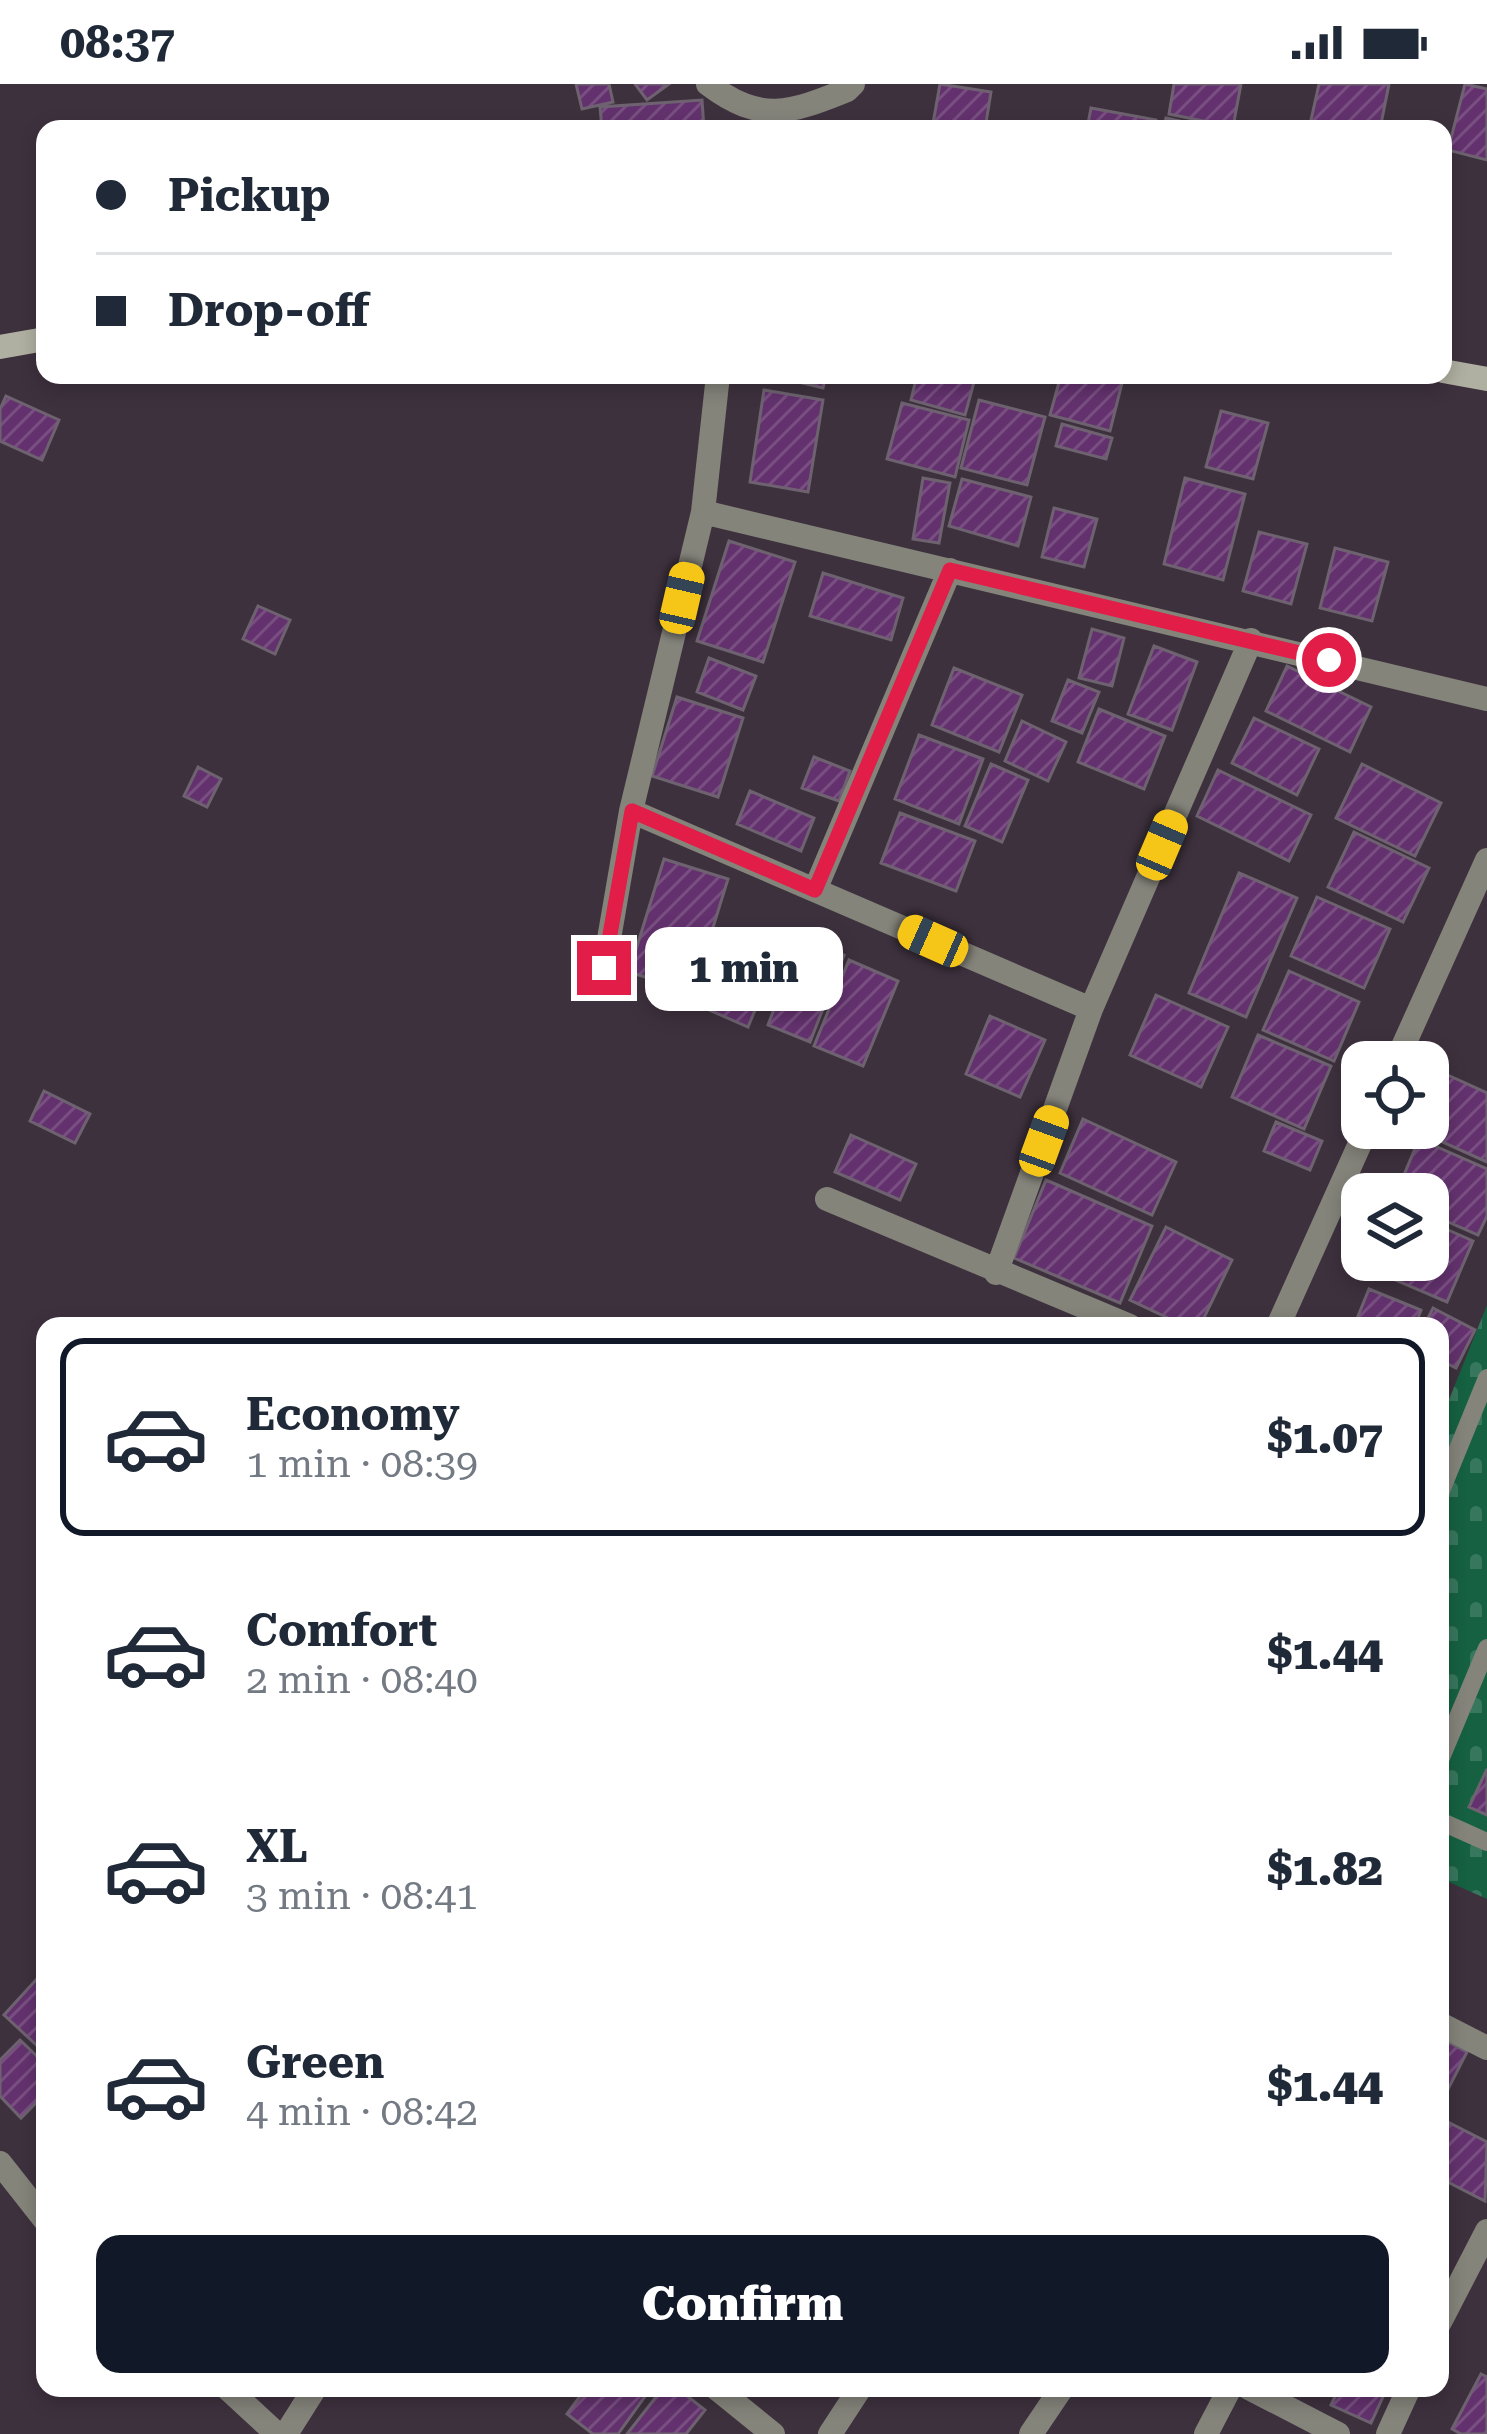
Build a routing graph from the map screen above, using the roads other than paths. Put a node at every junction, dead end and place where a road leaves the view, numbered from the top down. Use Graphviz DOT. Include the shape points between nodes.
graph roads {
  1 [pos="708,84"];
  2 [pos="853,84"];
  3 [pos="737,118"];
  4 [pos="36,341"];
  5 [pos="0,347"];
  6 [pos="1452,373"];
  7 [pos="1487,379"];
  8 [pos="717,384"];
  9 [pos="703,512"];
  10 [pos="950,570"];
  11 [pos="1251,640"];
  12 [pos="1487,699"];
  13 [pos="632,811"];
  14 [pos="1487,860"];
  15 [pos="815,890"];
  16 [pos="604,968"];
  17 [pos="1091,1010"];
  18 [pos="1405,1041"];
  19 [pos="1357,1149"];
  20 [pos="827,1199"];
  21 [pos="996,1273"];
  22 [pos="1107,1317"];
  23 [pos="1282,1317"];
  24 [pos="1487,1378"];
  25 [pos="1449,1471"];
  26 [pos="1487,1648"];
  27 [pos="1449,1739"];
  28 [pos="1449,1825"];
  29 [pos="1487,1842"];
  30 [pos="1449,2029"];
  31 [pos="1487,2048"];
  32 [pos="0,2163"];
  33 [pos="36,2209"];
  34 [pos="1487,2231"];
  35 [pos="1449,2304"];
  36 [pos="238,2397"];
  37 [pos="309,2397"];
  38 [pos="727,2397"];
  39 [pos="854,2397"];
  40 [pos="1056,2397"];
  41 [pos="1225,2397"];
  42 [pos="1266,2397"];
  43 [pos="1405,2397"];
  44 [pos="282,2434"];
  45 [pos="773,2434"];
  46 [pos="830,2434"];
  47 [pos="1031,2434"];
  48 [pos="1206,2434"];
  49 [pos="1337,2434"];
  50 [pos="1388,2434"];
  1 -- 3 [label="street"];
  2 -- 3 [label="street" via="795,111"];
  4 -- 5 [label="street"];
  6 -- 7 [label="street"];
  8 -- 9 [label="street"];
  9 -- 10 [label="street"];
  9 -- 13 [label="street"];
  10 -- 11 [label="street"];
  10 -- 15 [label="street"];
  11 -- 12 [label="street"];
  11 -- 17 [label="street"];
  13 -- 15 [label="street"];
  13 -- 16 [label="street"];
  14 -- 18 [label="street"];
  15 -- 17 [label="street"];
  17 -- 21 [label="street"];
  19 -- 23 [label="street"];
  20 -- 21 [label="street"];
  21 -- 22 [label="street"];
  24 -- 25 [label="lane"];
  26 -- 27 [label="lane"];
  28 -- 29 [label="lane"];
  30 -- 31 [label="street"];
  32 -- 33 [label="street"];
  34 -- 35 [label="street"];
  36 -- 44 [label="street"];
  37 -- 44 [label="street"];
  38 -- 45 [label="street"];
  39 -- 46 [label="street"];
  40 -- 47 [label="street"];
  41 -- 48 [label="street"];
  42 -- 49 [label="street"];
  43 -- 50 [label="street"];
}
